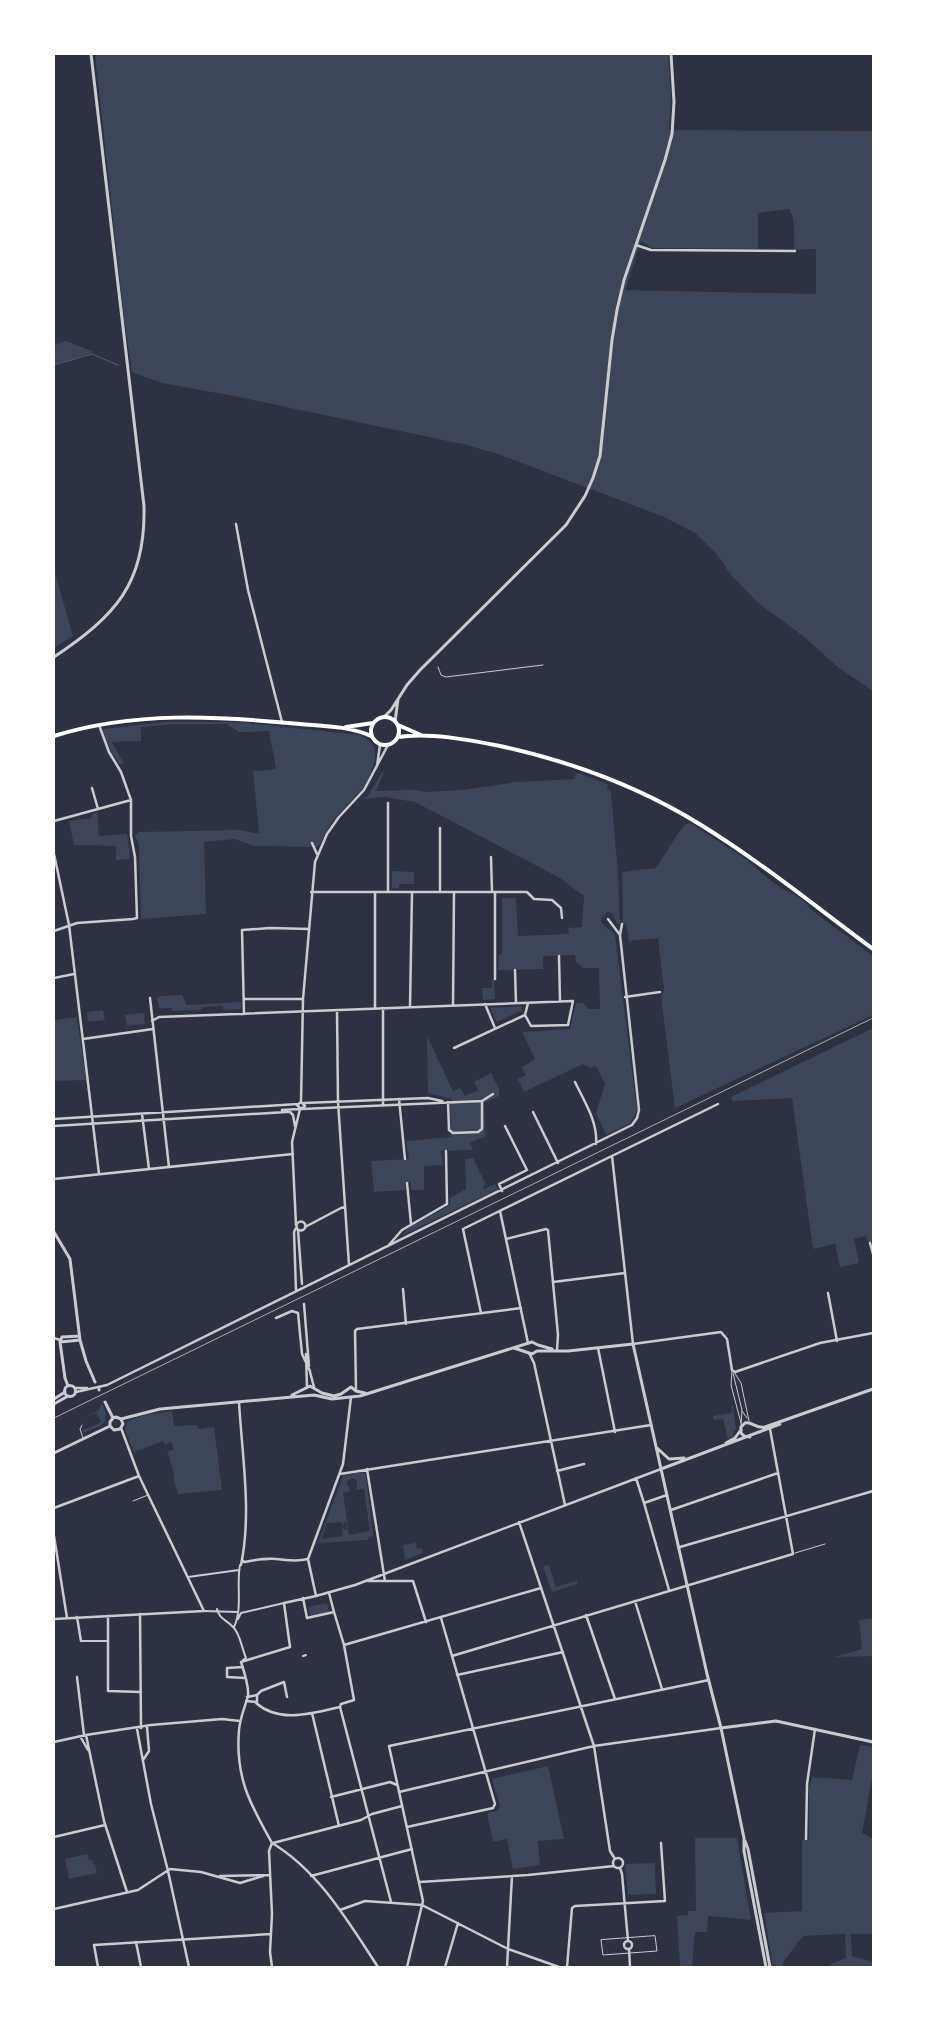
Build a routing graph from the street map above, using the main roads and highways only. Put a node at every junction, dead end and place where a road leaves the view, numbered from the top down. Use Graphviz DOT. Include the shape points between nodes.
graph roads {
  1 [pos="373,723"];
  2 [pos="397,723"];
  3 [pos="339,728"];
  4 [pos="54,736"];
  5 [pos="371,736"];
  6 [pos="426,736"];
  7 [pos="398,737"];
  8 [pos="873,949"];
  1 -- 2 [label="main road" via="384,717"];
  1 -- 3 [label="main road"];
  1 -- 5 [label="main road"];
  2 -- 6 [label="main road"];
  2 -- 7 [label="main road"];
  3 -- 4 [label="main road" via="194,716 140,719"];
  3 -- 5 [label="main road"];
  5 -- 7 [label="main road" via="380,745 388,746"];
  6 -- 7 [label="main road"];
  6 -- 8 [label="main road" via="522,751 567,764 638,792 729,843"];
}
